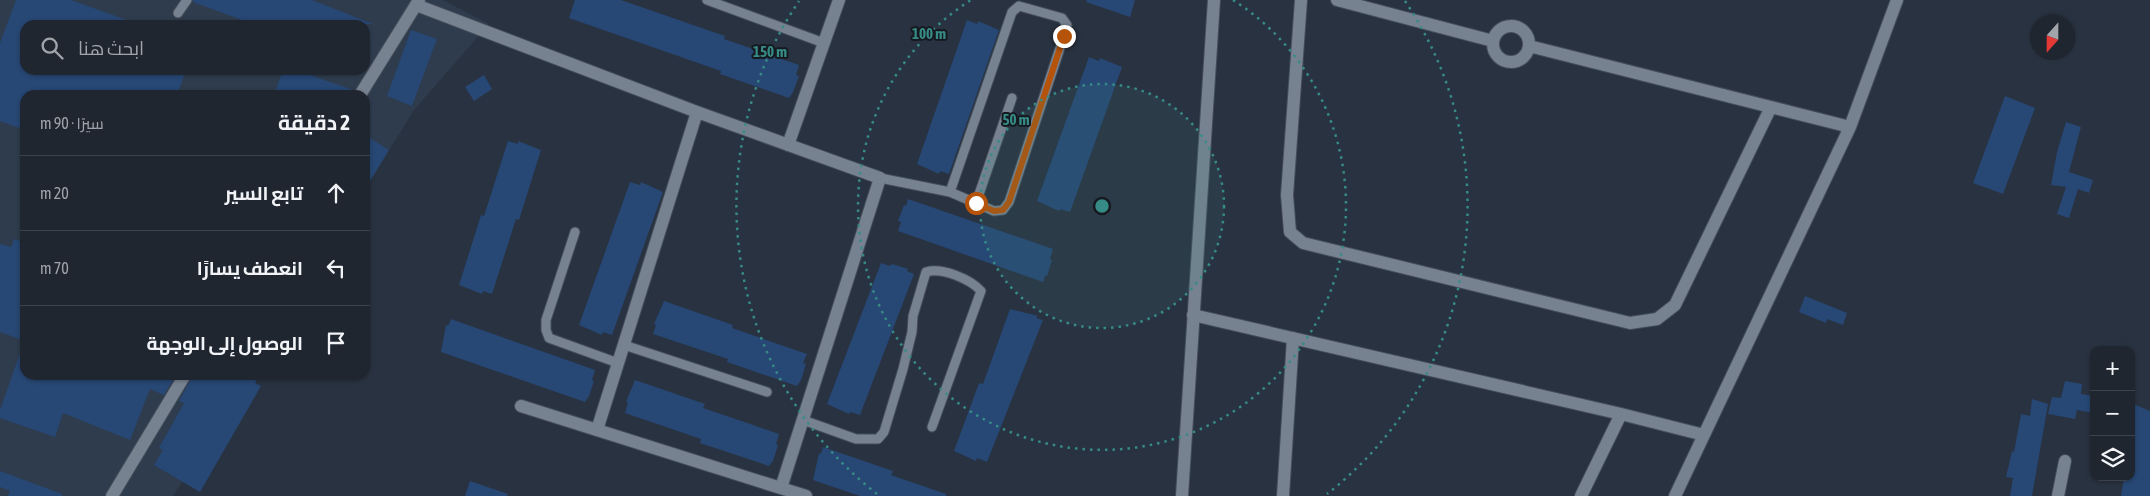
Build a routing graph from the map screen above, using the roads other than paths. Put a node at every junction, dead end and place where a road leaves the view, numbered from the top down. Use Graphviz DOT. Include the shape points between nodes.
graph roads {
  1 [pos="187,0"];
  2 [pos="707,0"];
  3 [pos="839,0"];
  4 [pos="1214,0"];
  5 [pos="1301,0"];
  6 [pos="1336,0"];
  7 [pos="1897,0"];
  8 [pos="418,3"];
  9 [pos="178,13"];
  10 [pos="1493,41"];
  11 [pos="824,43"];
  12 [pos="1530,46"];
  13 [pos="363,90"];
  14 [pos="1012,98"];
  15 [pos="1771,107"];
  16 [pos="697,112"];
  17 [pos="1850,127"];
  18 [pos="788,144"];
  19 [pos="880,178"];
  20 [pos="950,192"];
  21 [pos="976,203"];
  22 [pos="575,232"];
  23 [pos="1193,315"];
  24 [pos="1293,338"];
  25 [pos="624,345"];
  26 [pos="618,363"];
  27 [pos="182,380"];
  28 [pos="767,392"];
  29 [pos="521,406"];
  30 [pos="1621,414"];
  31 [pos="802,420"];
  32 [pos="932,427"];
  33 [pos="596,430"];
  34 [pos="1704,435"];
  35 [pos="2065,461"];
  36 [pos="781,488"];
  37 [pos="112,496"];
  38 [pos="806,496"];
  39 [pos="1182,496"];
  40 [pos="1283,496"];
  41 [pos="1581,496"];
  42 [pos="1675,496"];
  43 [pos="2058,496"];
  1 -- 9 [label="lane"];
  2 -- 11 [label="lane"];
  3 -- 11 [label="street"];
  4 -- 23 [label="street"];
  5 -- 15 [label="street" via="1287,195 1290,232 1303,243 1630,322 1657,319 1675,305"];
  6 -- 10 [label="street"];
  7 -- 17 [label="street"];
  8 -- 13 [label="street"];
  8 -- 16 [label="street"];
  10 -- 12 [label="street" via="1494,50 1500,58 1509,62 1518,61 1526,55"];
  10 -- 12 [label="street" via="1496,32 1504,26 1514,25 1528,36"];
  11 -- 18 [label="street"];
  12 -- 15 [label="street"];
  14 -- 21 [label="lane"];
  15 -- 17 [label="street"];
  16 -- 18 [label="street"];
  16 -- 25 [label="street"];
  17 -- 34 [label="street"];
  18 -- 19 [label="street"];
  19 -- 20 [label="lane"];
  19 -- 31 [label="street"];
  20 -- 21 [label="lane"];
  20 -- 21 [label="lane" via="1012,12 1019,6 1062,18 1067,25 1064,36 1009,202 1003,210 994,211"];
  22 -- 26 [label="lane" via="546,320 546,330 549,338"];
  23 -- 24 [label="street"];
  23 -- 39 [label="street"];
  24 -- 30 [label="street"];
  24 -- 40 [label="street"];
  25 -- 26 [label="street"];
  25 -- 28 [label="lane"];
  26 -- 33 [label="street"];
  27 -- 37 [label="street"];
  29 -- 33 [label="street"];
  30 -- 34 [label="street"];
  30 -- 41 [label="street"];
  31 -- 32 [label="lane" via="856,439 878,439 884,432 903,369 922,283 926,272 932,270 963,278 981,290"];
  31 -- 36 [label="street"];
  33 -- 36 [label="street"];
  34 -- 42 [label="street"];
  35 -- 43 [label="street"];
  36 -- 38 [label="street"];
}
